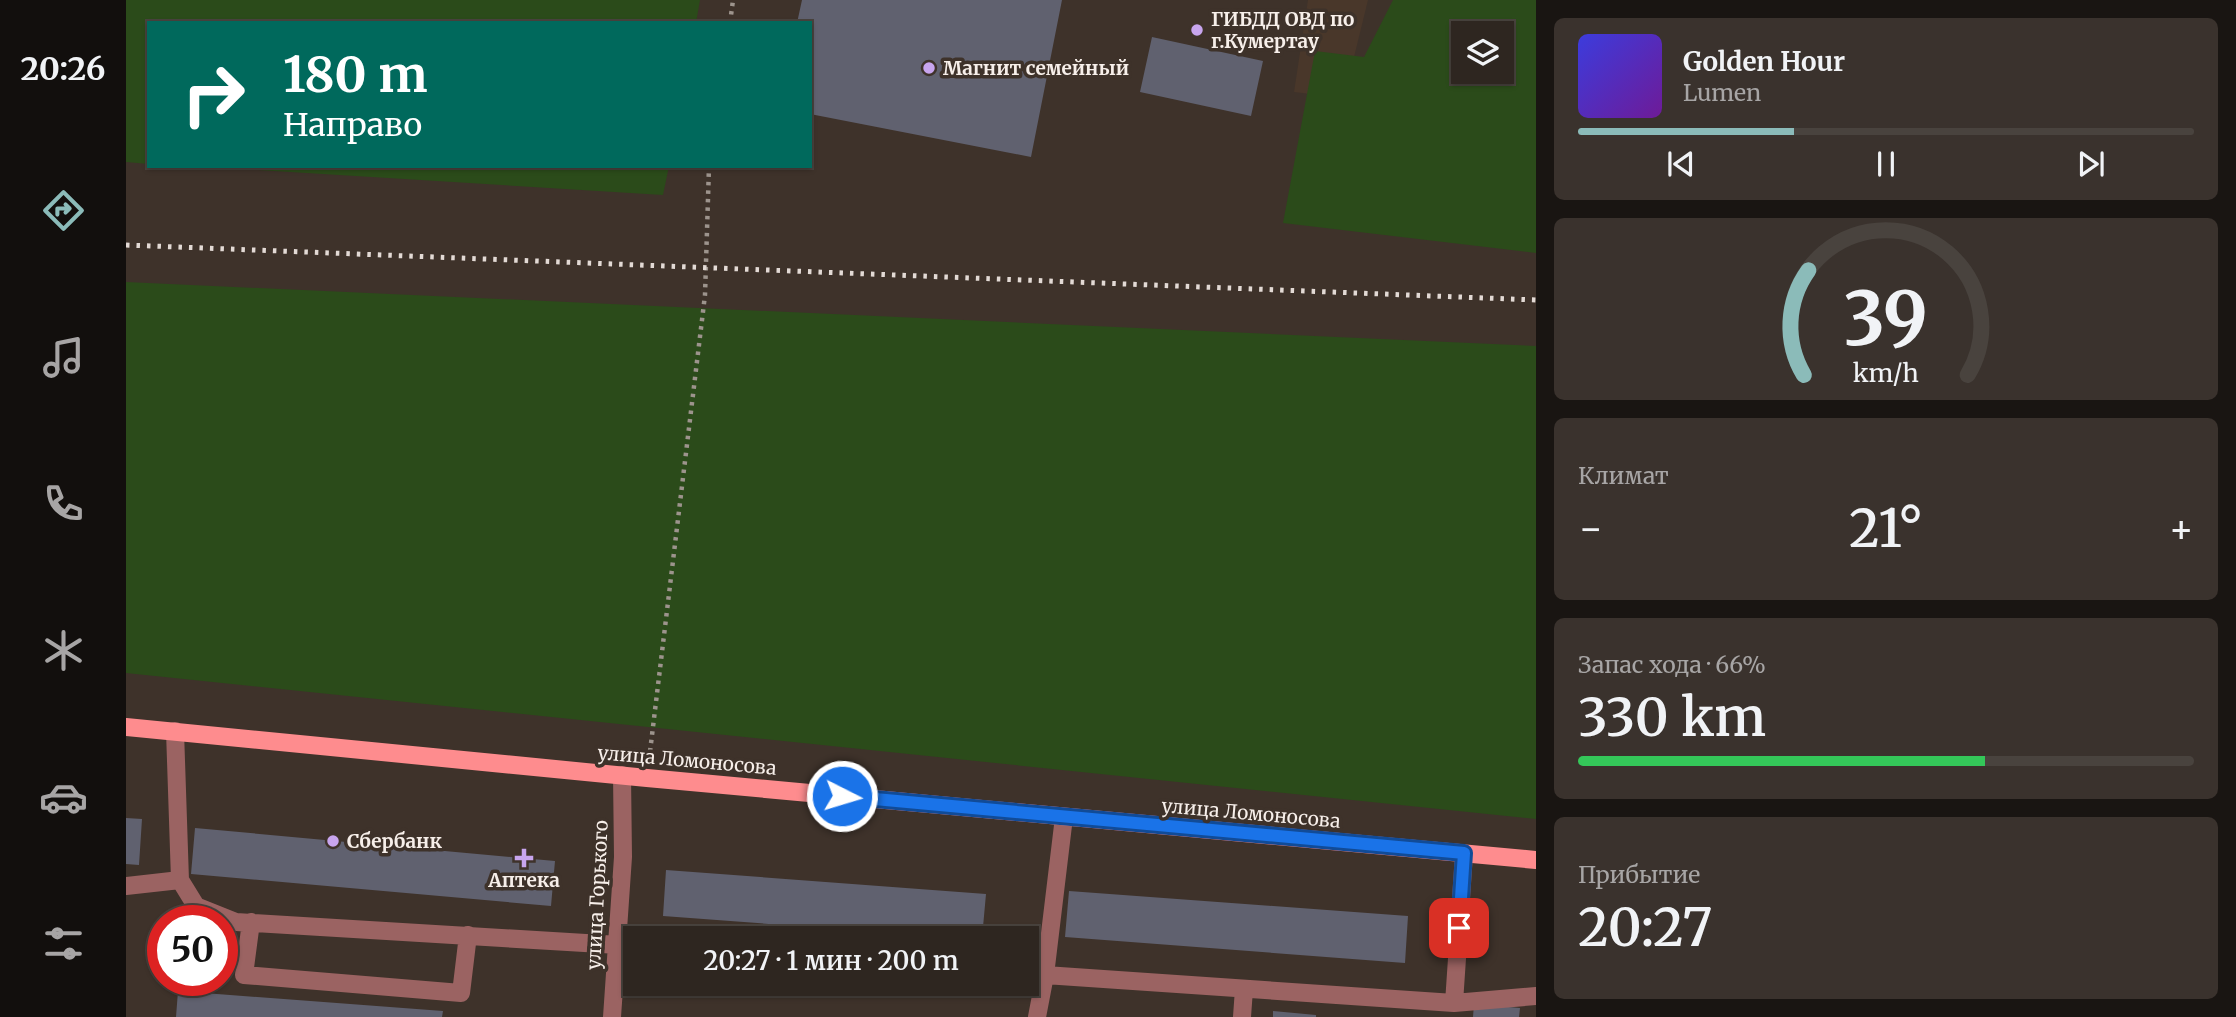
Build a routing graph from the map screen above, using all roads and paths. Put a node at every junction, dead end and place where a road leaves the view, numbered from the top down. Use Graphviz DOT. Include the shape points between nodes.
graph roads {
  1 [pos="733,0"];
  2 [pos="730,21"];
  3 [pos="709,168"];
  4 [pos="126,727"];
  5 [pos="175,731"];
  6 [pos="622,775"];
  7 [pos="647,778"];
  8 [pos="1064,817"];
  9 [pos="1464,853"];
  10 [pos="1536,860"];
  11 [pos="180,880"];
  12 [pos="126,886"];
  13 [pos="251,922"];
  14 [pos="468,935"];
  15 [pos="617,944"];
  16 [pos="623,945"];
  17 [pos="1039,958"];
  18 [pos="1039,975"];
  19 [pos="1244,989"];
  20 [pos="1036,996"];
  21 [pos="1536,996"];
  22 [pos="1454,1003"];
  23 [pos="612,1017"];
  24 [pos="1037,1017"];
  25 [pos="1242,1017"];
  1 -- 2 [label="path"];
  3 -- 7 [label="path" via="705,295"];
  4 -- 5 [label="main road, улица Ломоносова"];
  5 -- 6 [label="main road, улица Ломоносова"];
  5 -- 11 [label="street"];
  6 -- 7 [label="main road, улица Ломоносова"];
  6 -- 15 [label="street, улица Горького"];
  7 -- 8 [label="main road, улица Ломоносова"];
  8 -- 9 [label="main road, улица Ломоносова"];
  8 -- 17 [label="street"];
  9 -- 10 [label="main road, улица Ломоносова"];
  9 -- 22 [label="street"];
  11 -- 12 [label="street"];
  11 -- 13 [label="street" via="197,906 236,922"];
  13 -- 14 [label="street"];
  13 -- 14 [label="street" via="244,975 461,993"];
  14 -- 15 [label="street"];
  15 -- 16 [label="street"];
  15 -- 23 [label="street, улица Горького"];
  18 -- 19 [label="street"];
  19 -- 22 [label="street"];
  19 -- 25 [label="street"];
  20 -- 24 [label="street"];
  21 -- 22 [label="street"];
}
